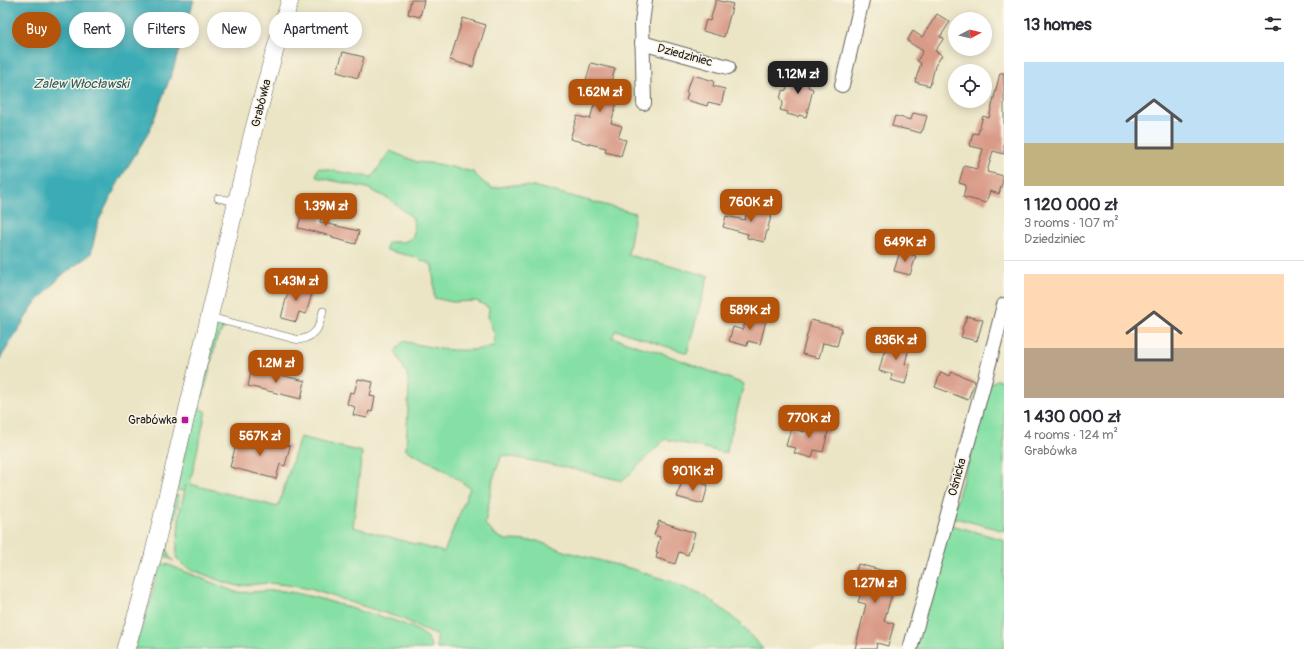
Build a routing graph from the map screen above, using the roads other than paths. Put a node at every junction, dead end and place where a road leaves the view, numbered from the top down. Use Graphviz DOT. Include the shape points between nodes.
graph roads {
  1 [pos="290,0"];
  2 [pos="645,0"];
  3 [pos="862,0"];
  4 [pos="642,43"];
  5 [pos="728,67"];
  6 [pos="842,85"];
  7 [pos="644,103"];
  8 [pos="218,198"];
  9 [pos="237,202"];
  10 [pos="1004,306"];
  11 [pos="323,311"];
  12 [pos="209,317"];
  13 [pos="126,649"];
  14 [pos="910,649"];
  1 -- 9 [label="street, Grabówka" via="261,102"];
  2 -- 4 [label="street, Dziedziniec"];
  3 -- 6 [label="street"];
  4 -- 5 [label="street, Dziedziniec"];
  4 -- 7 [label="street, Dziedziniec"];
  8 -- 9 [label="lane"];
  9 -- 12 [label="street, Grabówka"];
  10 -- 14 [label="street, Ośnicka"];
  11 -- 12 [label="lane" via="315,333 309,338 299,340"];
  12 -- 13 [label="street, Grabówka" via="153,556"];
}
